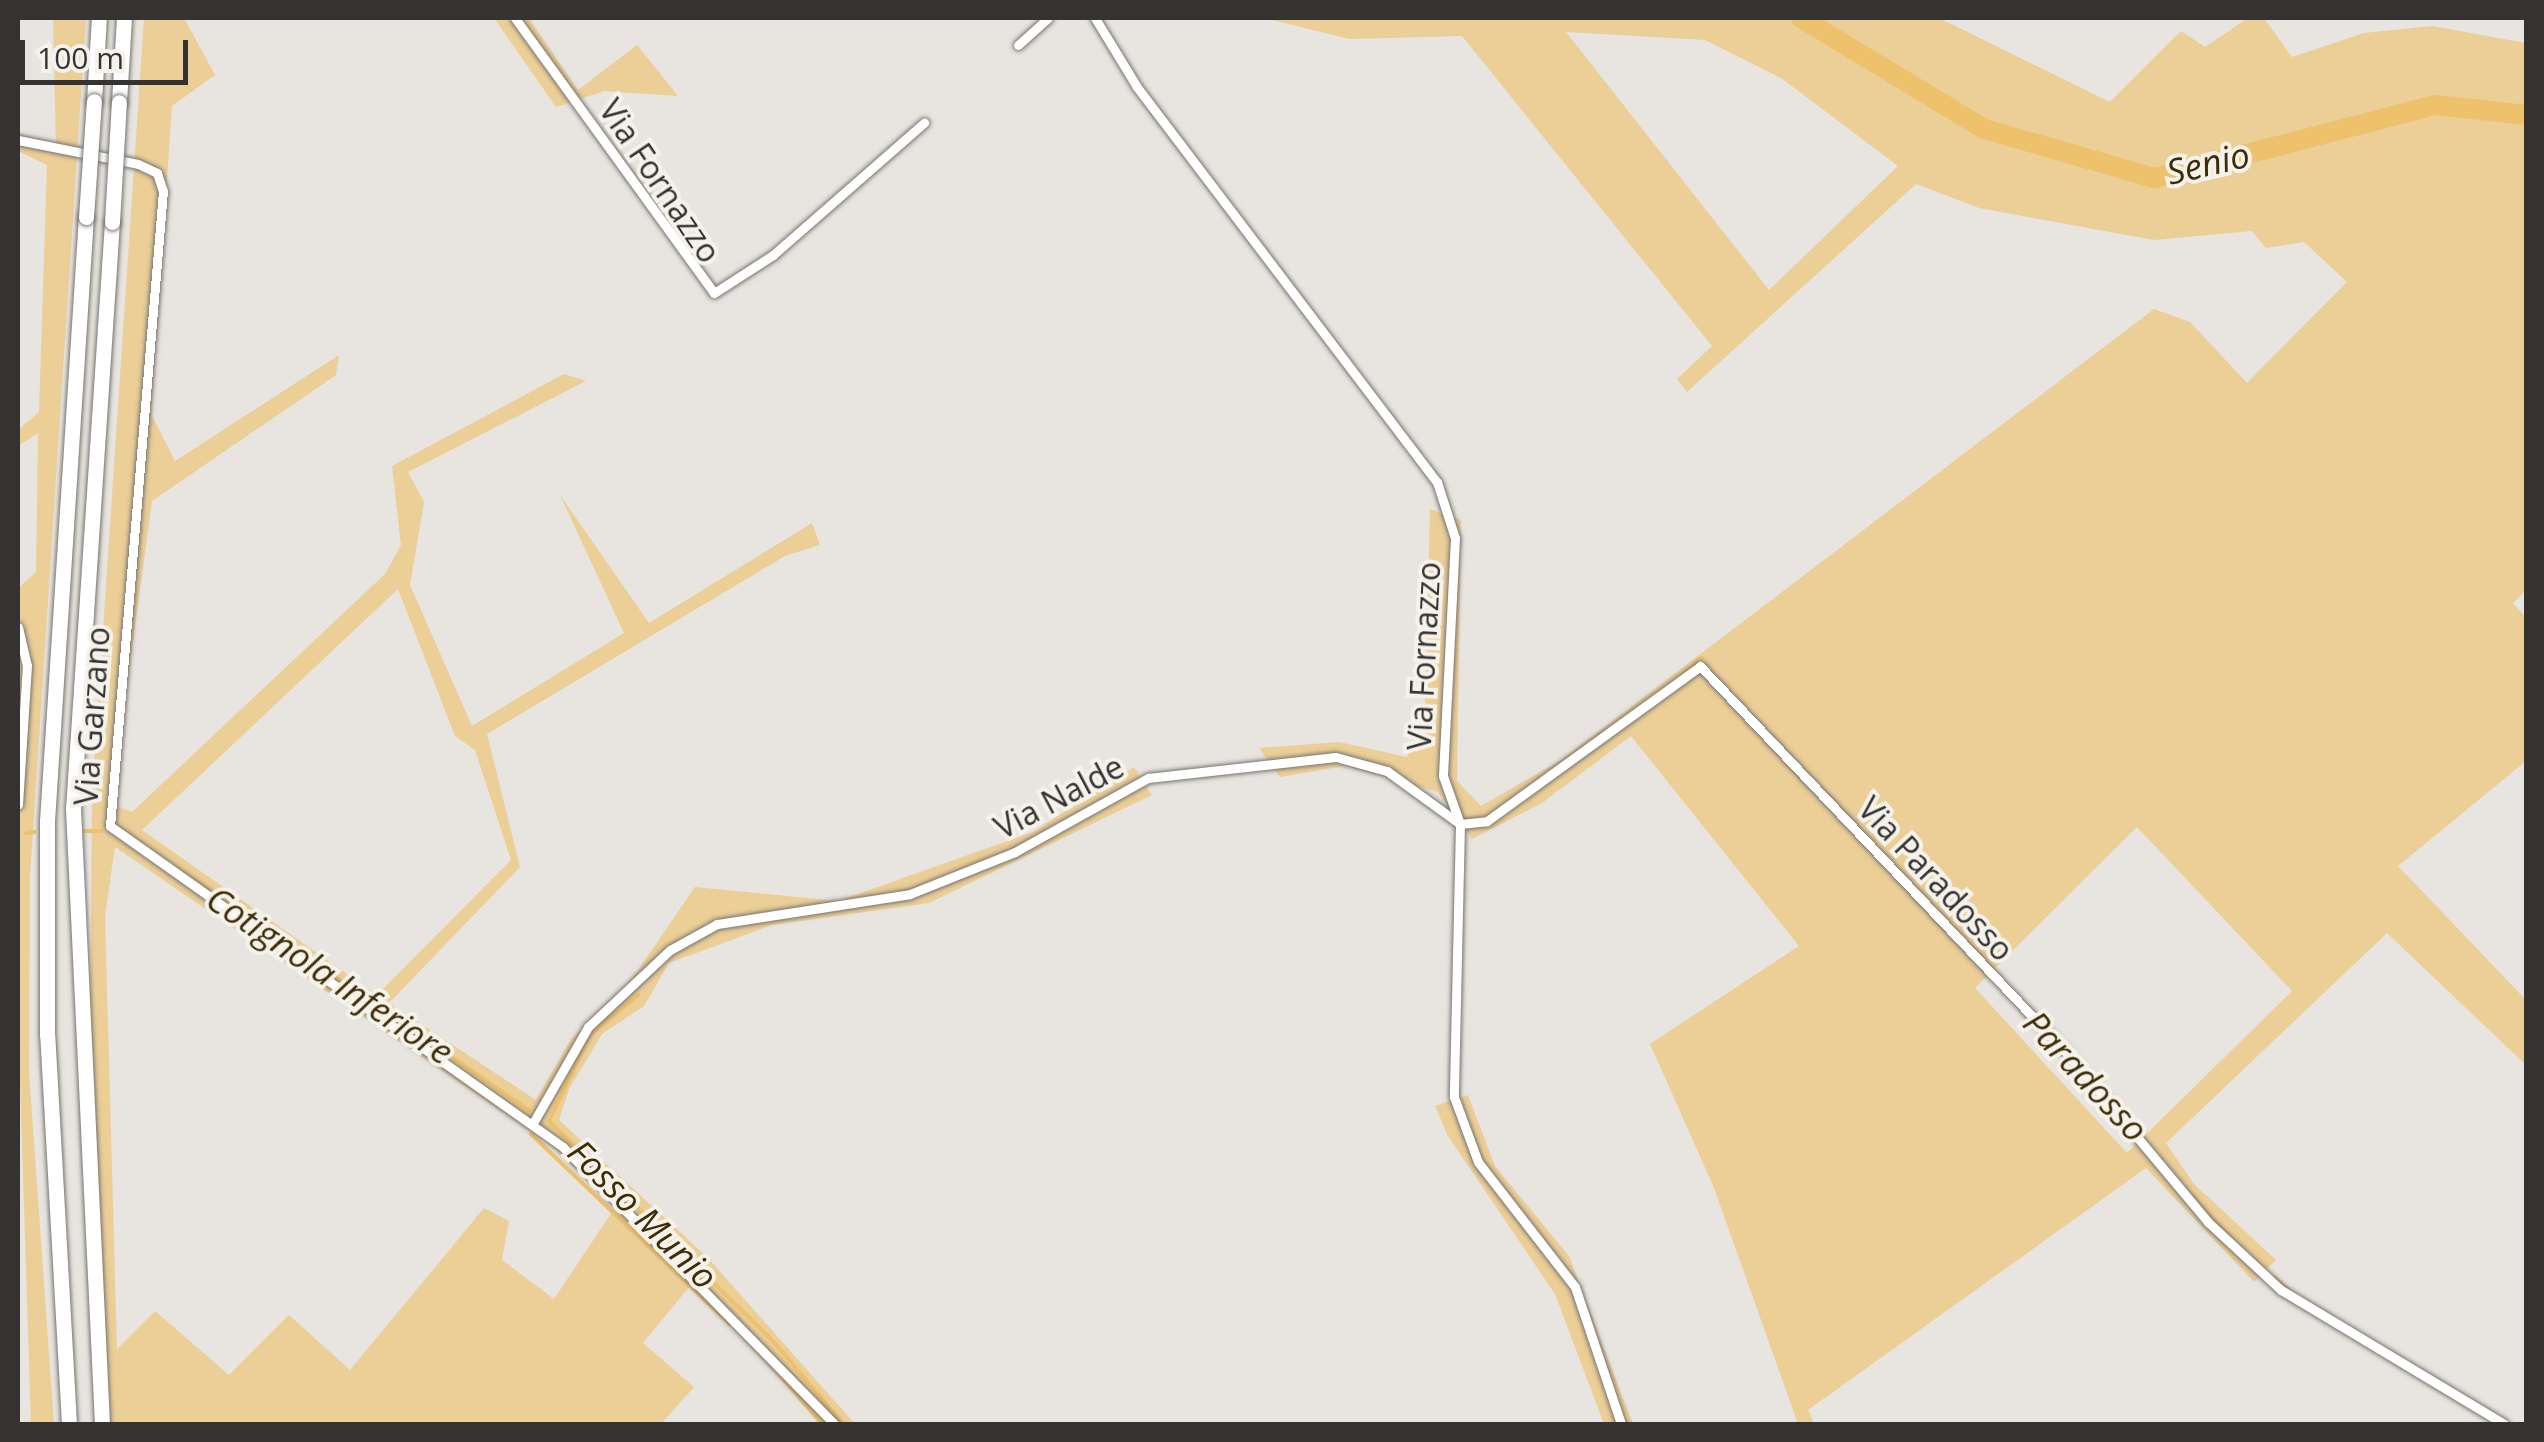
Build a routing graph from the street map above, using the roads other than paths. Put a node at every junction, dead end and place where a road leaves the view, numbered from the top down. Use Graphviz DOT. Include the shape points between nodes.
graph roads {
  1 [pos="99,18"];
  2 [pos="124,18"];
  3 [pos="515,18"];
  4 [pos="1048,18"];
  5 [pos="1095,18"];
  6 [pos="1018,44"];
  7 [pos="924,123"];
  8 [pos="18,140"];
  9 [pos="18,627"];
  10 [pos="18,805"];
  11 [pos="1460,824"];
  12 [pos="533,1123"];
  13 [pos="69,1424"];
  14 [pos="102,1424"];
  15 [pos="834,1424"];
  16 [pos="1621,1424"];
  17 [pos="2504,1424"];
  1 -- 13 [label="highway, bridge" via="47,821 48,1035"];
  2 -- 14 [label="highway, bridge" via="73,810"];
  3 -- 7 [label="street, Via Fornazzo" via="714,292 773,255"];
  4 -- 6 [label="street"];
  5 -- 11 [label="street, Via Fornazzo" via="1137,87 1437,482 1455,538 1443,776"];
  8 -- 12 [label="street, Via Garzano" via="138,164 157,173 163,190 110,826"];
  9 -- 10 [label="street" via="27,665"];
  11 -- 12 [label="street, Via Nalde" via="1387,770 1336,757 1138,780 1015,852 910,894 842,912 748,916 696,933 581,1035"];
  11 -- 16 [label="street, Via Fornazzo" via="1454,1097 1478,1162 1575,1287"];
  11 -- 17 [label="street, Via Paradosso" via="1486,821 1568,770 1700,666 2066,1052 2208,1222 2280,1290"];
  12 -- 15 [label="street, Via Garzano" via="728,1307"];
}
